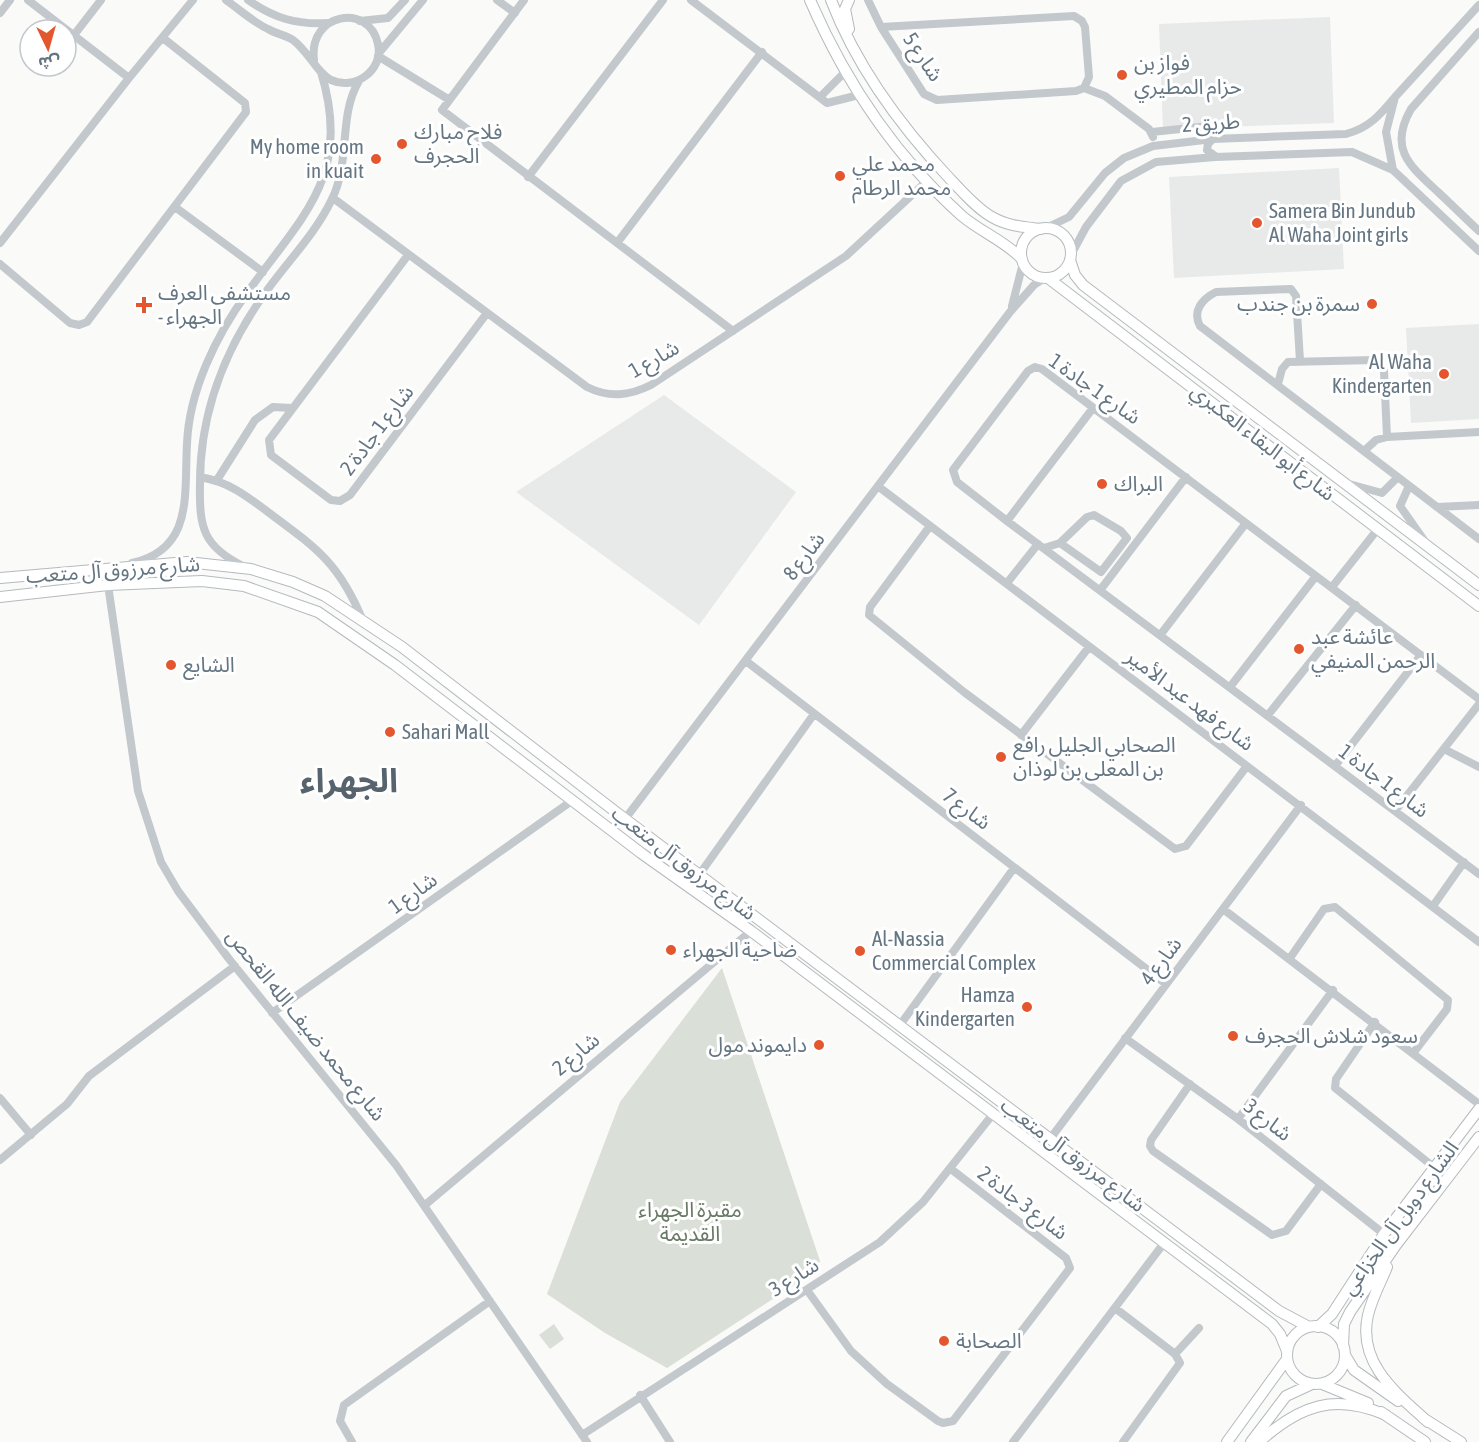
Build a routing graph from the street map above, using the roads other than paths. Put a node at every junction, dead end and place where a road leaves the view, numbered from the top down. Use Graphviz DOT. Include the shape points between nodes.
graph roads {
  1 [pos="10,0"];
  2 [pos="28,0"];
  3 [pos="101,0"];
  4 [pos="194,0"];
  5 [pos="226,0"];
  6 [pos="248,0"];
  7 [pos="405,0"];
  8 [pos="423,0"];
  9 [pos="497,0"];
  10 [pos="524,0"];
  11 [pos="663,0"];
  12 [pos="691,0"];
  13 [pos="810,0"];
  14 [pos="831,0"];
  15 [pos="849,0"];
  16 [pos="868,0"];
  17 [pos="1479,5"];
  18 [pos="515,12"];
  19 [pos="0,13"];
  20 [pos="52,18"];
  21 [pos="360,21"];
  22 [pos="328,23"];
  23 [pos="881,27"];
  24 [pos="78,30"];
  25 [pos="1479,32"];
  26 [pos="78,38"];
  27 [pos="163,38"];
  28 [pos="1448,41"];
  29 [pos="762,52"];
  30 [pos="1459,53"];
  31 [pos="379,54"];
  32 [pos="858,57"];
  33 [pos="314,60"];
  34 [pos="1422,70"];
  35 [pos="321,72"];
  36 [pos="845,72"];
  37 [pos="129,78"];
  38 [pos="1434,80"];
  39 [pos="359,81"];
  40 [pos="1084,88"];
  41 [pos="859,95"];
  42 [pos="820,97"];
  43 [pos="1395,97"];
  44 [pos="448,99"];
  45 [pos="1152,132"];
  46 [pos="1319,136"];
  47 [pos="1213,140"];
  48 [pos="1156,145"];
  49 [pos="1319,153"];
  50 [pos="1215,156"];
  51 [pos="1393,170"];
  52 [pos="528,177"];
  53 [pos="926,182"];
  54 [pos="1438,192"];
  55 [pos="333,198"];
  56 [pos="1426,203"];
  57 [pos="174,207"];
  58 [pos="1465,219"];
  59 [pos="1043,229"];
  60 [pos="1454,229"];
  61 [pos="1479,231"];
  62 [pos="0,243"];
  63 [pos="617,243"];
  64 [pos="1479,251"];
  65 [pos="408,255"];
  66 [pos="1071,257"];
  67 [pos="1023,261"];
  68 [pos="0,264"];
  69 [pos="263,272"];
  70 [pos="1046,278"];
  71 [pos="1010,312"];
  72 [pos="487,313"];
  73 [pos="732,331"];
  74 [pos="1300,361"];
  75 [pos="1278,384"];
  76 [pos="292,408"];
  77 [pos="1093,408"];
  78 [pos="1237,422"];
  79 [pos="1479,432"];
  80 [pos="1387,437"];
  81 [pos="1364,451"];
  82 [pos="1314,461"];
  83 [pos="200,477"];
  84 [pos="1186,477"];
  85 [pos="1397,478"];
  86 [pos="217,480"];
  87 [pos="1346,483"];
  88 [pos="1409,486"];
  89 [pos="879,487"];
  90 [pos="200,497"];
  91 [pos="184,498"];
  92 [pos="1479,505"];
  93 [pos="1437,507"];
  94 [pos="1007,521"];
  95 [pos="1246,523"];
  96 [pos="930,526"];
  97 [pos="1377,530"];
  98 [pos="1479,539"];
  99 [pos="1060,543"];
  100 [pos="1428,545"];
  101 [pos="1041,546"];
  102 [pos="116,567"];
  103 [pos="251,569"];
  104 [pos="1316,576"];
  105 [pos="0,578"];
  106 [pos="1007,583"];
  107 [pos="108,585"];
  108 [pos="1479,585"];
  109 [pos="1332,587"];
  110 [pos="1101,589"];
  111 [pos="0,597"];
  112 [pos="1356,605"];
  113 [pos="1479,606"];
  114 [pos="363,621"];
  115 [pos="1161,634"];
  116 [pos="1089,647"];
  117 [pos="1421,655"];
  118 [pos="746,662"];
  119 [pos="1230,687"];
  120 [pos="1479,699"];
  121 [pos="1479,704"];
  122 [pos="814,714"];
  123 [pos="1268,715"];
  124 [pos="1021,735"];
  125 [pos="1444,748"];
  126 [pos="1247,766"];
  127 [pos="1335,766"];
  128 [pos="1479,767"];
  129 [pos="573,800"];
  130 [pos="1301,805"];
  131 [pos="1395,811"];
  132 [pos="625,819"];
  133 [pos="1464,862"];
  134 [pos="1014,868"];
  135 [pos="1479,874"];
  136 [pos="699,875"];
  137 [pos="1434,906"];
  138 [pos="1223,909"];
  139 [pos="751,931"];
  140 [pos="1479,942"];
  141 [pos="1290,958"];
  142 [pos="820,965"];
  143 [pos="235,966"];
  144 [pos="810,975"];
  145 [pos="839,979"];
  146 [pos="1166,984"];
  147 [pos="829,990"];
  148 [pos="1333,990"];
  149 [pos="272,1013"];
  150 [pos="1375,1022"];
  151 [pos="900,1025"];
  152 [pos="1125,1038"];
  153 [pos="1414,1052"];
  154 [pos="1190,1084"];
  155 [pos="0,1098"];
  156 [pos="1479,1104"];
  157 [pos="1479,1109"];
  158 [pos="993,1114"];
  159 [pos="1238,1119"];
  160 [pos="31,1135"];
  161 [pos="1479,1137"];
  162 [pos="1050,1139"];
  163 [pos="1069,1152"];
  164 [pos="0,1160"];
  165 [pos="1059,1164"];
  166 [pos="1088,1167"];
  167 [pos="1435,1168"];
  168 [pos="951,1169"];
  169 [pos="1078,1178"];
  170 [pos="1321,1184"];
  171 [pos="425,1205"];
  172 [pos="1384,1234"];
  173 [pos="1164,1243"];
  174 [pos="1396,1245"];
  175 [pos="807,1290"];
  176 [pos="490,1300"];
  177 [pos="1115,1308"];
  178 [pos="1314,1327"];
  179 [pos="1199,1328"];
  180 [pos="1344,1350"];
  181 [pos="1175,1354"];
  182 [pos="1287,1355"];
  183 [pos="1317,1384"];
  184 [pos="640,1395"];
  185 [pos="1386,1415"];
  186 [pos="1428,1422"];
  187 [pos="585,1438"];
  188 [pos="352,1442"];
  189 [pos="670,1442"];
  190 [pos="1013,1442"];
  191 [pos="1123,1442"];
  192 [pos="1227,1442"];
  193 [pos="1251,1442"];
  194 [pos="1259,1442"];
  195 [pos="1425,1442"];
  196 [pos="1461,1442"];
  1 -- 19 [label="street"];
  2 -- 20 [label="street"];
  3 -- 24 [label="street"];
  4 -- 27 [label="street"];
  5 -- 33 [label="street" via="268,29 291,39"];
  6 -- 22 [label="street" via="282,19"];
  7 -- 21 [label="street" via="388,18"];
  8 -- 31 [label="street"];
  9 -- 18 [label="street"];
  10 -- 18 [label="street"];
  11 -- 52 [label="street"];
  12 -- 29 [label="street"];
  13 -- 36 [label="main road"];
  14 -- 32 [label="main road"];
  15 -- 32 [label="main road" via="845,16"];
  16 -- 23 [label="street"];
  17 -- 28 [label="street, طريق 2"];
  18 -- 44 [label="street"];
  21 -- 22 [label="street" via="338,18"];
  21 -- 31 [label="street" via="374,34"];
  22 -- 33 [label="street" via="315,39"];
  23 -- 40 [label="street, شارع 5" via="924,94 932,99"];
  23 -- 40 [label="street, شارع 5" via="1074,16 1085,27 1089,77"];
  25 -- 30 [label="street"];
  26 -- 37 [label="street"];
  27 -- 37 [label="street"];
  27 -- 57 [label="street" via="247,107"];
  28 -- 30 [label="street" via="1450,53"];
  28 -- 34 [label="street, طريق 2"];
  29 -- 42 [label="street"];
  29 -- 63 [label="street"];
  30 -- 38 [label="street"];
  31 -- 39 [label="street" via="375,66"];
  31 -- 44 [label="street"];
  32 -- 59 [label="main road" via="912,136 965,195 1004,224"];
  33 -- 35 [label="street"];
  34 -- 38 [label="street" via="1431,70"];
  34 -- 43 [label="street, طريق 2"];
  35 -- 39 [label="street" via="339,83"];
  35 -- 69 [label="street" via="329,100 332,135 325,174 311,208"];
  36 -- 41 [label="main road"];
  36 -- 42 [label="street"];
  37 -- 62 [label="street"];
  38 -- 54 [label="street" via="1404,121 1401,140 1409,164"];
  39 -- 55 [label="street" via="350,99 345,158"];
  40 -- 45 [label="street" via="1105,96"];
  41 -- 42 [label="street" via="827,103"];
  41 -- 53 [label="main road"];
  43 -- 46 [label="street, طريق 2" via="1375,121 1360,131"];
  43 -- 51 [label="street" via="1386,132"];
  44 -- 52 [label="street" via="442,111"];
  45 -- 47 [label="street" via="1207,126 1212,130"];
  45 -- 48 [label="street"];
  46 -- 47 [label="street, طريق 2"];
  46 -- 49 [label="street" via="1325,147"];
  47 -- 48 [label="street, طريق 2"];
  47 -- 50 [label="street" via="1207,147"];
  48 -- 59 [label="street, طريق 2" via="1124,158 1105,173 1069,217"];
  49 -- 50 [label="street, طريق 2"];
  49 -- 51 [label="street, طريق 2" via="1352,152"];
  50 -- 66 [label="street, طريق 2" via="1169,159 1133,172 1121,181 1086,227"];
  51 -- 56 [label="street, طريق 2"];
  52 -- 63 [label="street"];
  53 -- 67 [label="main road" via="963,217"];
  53 -- 73 [label="street, شارع 1" via="846,256"];
  54 -- 56 [label="street" via="1437,202"];
  54 -- 58 [label="street"];
  55 -- 65 [label="street, شارع 1"];
  55 -- 83 [label="street" via="263,296 225,362 207,421"];
  56 -- 60 [label="street, طريق 2"];
  57 -- 68 [label="street" via="87,322 79,326"];
  57 -- 69 [label="street"];
  58 -- 60 [label="street" via="1456,219"];
  58 -- 61 [label="street"];
  59 -- 66 [label="main road" via="1065,237"];
  59 -- 67 [label="main road" via="1026,239"];
  60 -- 64 [label="street, طريق 2"];
  63 -- 73 [label="street"];
  65 -- 72 [label="street, شارع 1"];
  65 -- 76 [label="street, شارع 1 جادة 2"];
  66 -- 70 [label="main road" via="1064,271"];
  66 -- 82 [label="main road, شارع أبو البقاء العكبري" via="1075,275 1083,285"];
  67 -- 70 [label="main road" via="1032,274"];
  67 -- 71 [label="street, شارع 8"];
  69 -- 91 [label="street" via="225,327 196,393 188,431"];
  70 -- 71 [label="street, شارع 8" via="1034,285"];
  70 -- 78 [label="main road, شارع أبو البقاء العكبري"];
  71 -- 89 [label="street, شارع 8"];
  72 -- 73 [label="street, شارع 1" via="587,387 614,395 651,386"];
  72 -- 76 [label="street, شارع 1 جادة 2" via="344,499 331,500 271,455 270,436"];
  74 -- 75 [label="street" via="1285,365"];
  74 -- 75 [label="street" via="1296,296 1291,289 1223,291 1202,302 1196,315 1200,326"];
  74 -- 80 [label="street" via="1377,361 1384,370"];
  75 -- 81 [label="street"];
  76 -- 86 [label="street" via="273,407 255,420"];
  77 -- 84 [label="street, شارع 1 جادة 1"];
  77 -- 94 [label="street"];
  77 -- 94 [label="street, شارع 1 جادة 1" via="1042,369 1028,370 953,473 957,482"];
  78 -- 82 [label="main road" via="1239,416 1245,415"];
  78 -- 97 [label="main road, شارع أبو البقاء العكبري"];
  79 -- 80 [label="street"];
  80 -- 81 [label="street" via="1376,440"];
  81 -- 85 [label="street"];
  82 -- 87 [label="main road, شارع أبو البقاء العكبري"];
  83 -- 86 [label="street"];
  83 -- 90 [label="street"];
  84 -- 95 [label="street, شارع 1 جادة 1"];
  84 -- 110 [label="street"];
  85 -- 87 [label="street" via="1382,493"];
  85 -- 88 [label="street"];
  86 -- 114 [label="street" via="236,488 312,543 344,581"];
  87 -- 100 [label="main road, شارع أبو البقاء العكبري"];
  88 -- 93 [label="street"];
  88 -- 100 [label="street" via="1400,506"];
  89 -- 96 [label="street, شارع فهد عبد الأمير"];
  89 -- 118 [label="street, شارع 8"];
  90 -- 91 [label="street" via="194,502"];
  90 -- 103 [label="street" via="201,519 210,543 226,558"];
  91 -- 102 [label="street" via="180,528 169,545 140,561"];
  92 -- 93 [label="street"];
  93 -- 98 [label="street"];
  94 -- 101 [label="street, شارع 1 جادة 1"];
  95 -- 104 [label="street, شارع 1 جادة 1"];
  95 -- 115 [label="street"];
  96 -- 106 [label="street, شارع فهد عبد الأمير"];
  96 -- 124 [label="street" via="870,607 869,615"];
  97 -- 109 [label="street"];
  97 -- 113 [label="main road, شارع أبو البقاء العكبري"];
  99 -- 99 [label="street" via="1087,517 1095,515 1127,538 1101,572"];
  99 -- 101 [label="street"];
  100 -- 108 [label="main road, شارع أبو البقاء العكبري"];
  101 -- 106 [label="street"];
  101 -- 110 [label="street, شارع 1 جادة 1"];
  102 -- 103 [label="main road, شارع مرزوق آل متعب" via="187,562"];
  102 -- 105 [label="main road, شارع مرزوق آل متعب"];
  103 -- 114 [label="main road, شارع مرزوق آل متعب" via="325,596"];
  104 -- 109 [label="street, شارع 1 جادة 1"];
  104 -- 119 [label="street"];
  106 -- 116 [label="street, شارع فهد عبد الأمير"];
  107 -- 111 [label="main road, شارع مرزوق آل متعب"];
  107 -- 129 [label="main road, شارع مرزوق آل متعب" via="224,582 318,612 395,664"];
  107 -- 143 [label="street, شارع محمد ضيف الله القحص" via="129,738 149,829 161,862 178,891"];
  109 -- 112 [label="street, شارع 1 جادة 1"];
  110 -- 115 [label="street, شارع 1 جادة 1"];
  112 -- 117 [label="street, شارع 1 جادة 1"];
  112 -- 123 [label="street"];
  114 -- 132 [label="main road, شارع مرزوق آل متعب" via="445,679"];
  115 -- 119 [label="street, شارع 1 جادة 1"];
  116 -- 124 [label="street"];
  116 -- 126 [label="street, شارع فهد عبد الأمير"];
  117 -- 120 [label="street, شارع 1 جادة 1"];
  117 -- 127 [label="street"];
  118 -- 122 [label="street, شارع 7"];
  118 -- 132 [label="street, شارع 8"];
  119 -- 123 [label="street, شارع 1 جادة 1"];
  121 -- 125 [label="street"];
  122 -- 134 [label="street, شارع 7"];
  122 -- 136 [label="street"];
  123 -- 127 [label="street, شارع 1 جادة 1"];
  124 -- 126 [label="street" via="1178,849 1186,846"];
  125 -- 128 [label="street"];
  125 -- 131 [label="street"];
  126 -- 130 [label="street, شارع فهد عبد الأمير"];
  127 -- 131 [label="street, شارع 1 جادة 1"];
  129 -- 139 [label="main road, شارع مرزوق آل متعب"];
  129 -- 149 [label="street, شارع 1"];
  130 -- 137 [label="street, شارع فهد عبد الأمير"];
  130 -- 138 [label="street, شارع 4"];
  131 -- 133 [label="street, شارع 1 جادة 1"];
  132 -- 136 [label="main road, شارع مرزوق آل متعب"];
  133 -- 135 [label="street, شارع 1 جادة 1"];
  133 -- 137 [label="street"];
  134 -- 146 [label="street, شارع 7"];
  134 -- 151 [label="street"];
  136 -- 142 [label="main road, شارع مرزوق آل متعب"];
  137 -- 140 [label="street, شارع فهد عبد الأمير"];
  138 -- 141 [label="street"];
  138 -- 146 [label="street, شارع 4"];
  139 -- 144 [label="main road, شارع مرزوق آل متعب"];
  139 -- 171 [label="street, شارع 2"];
  141 -- 148 [label="street"];
  141 -- 153 [label="street" via="1324,909 1335,907 1448,1000 1447,1009"];
  142 -- 144 [label="main road" via="817,974"];
  142 -- 145 [label="main road, شارع مرزوق آل متعب"];
  143 -- 149 [label="street, شارع محمد ضيف الله القحص"];
  143 -- 160 [label="street" via="89,1076 66,1104"];
  144 -- 147 [label="main road, شارع مرزوق آل متعب"];
  145 -- 147 [label="main road" via="830,983"];
  145 -- 151 [label="main road, شارع مرزوق آل متعب"];
  146 -- 152 [label="street, شارع 4"];
  147 -- 158 [label="main road, شارع مرزوق آل متعب"];
  148 -- 150 [label="street"];
  148 -- 159 [label="street"];
  149 -- 171 [label="street, شارع محمد ضيف الله القحص"];
  150 -- 153 [label="street"];
  150 -- 167 [label="street" via="1336,1079 1335,1088"];
  151 -- 162 [label="main road, شارع مرزوق آل متعب"];
  152 -- 154 [label="street, شارع 3"];
  152 -- 162 [label="street, شارع 4"];
  153 -- 156 [label="street"];
  154 -- 159 [label="street, شارع 3"];
  154 -- 170 [label="street" via="1151,1140 1153,1151 1272,1235 1286,1231"];
  155 -- 160 [label="street"];
  157 -- 167 [label="main road, الشارع دوبل آل الخزاعي"];
  158 -- 165 [label="main road, شارع مرزوق آل متعب"];
  158 -- 168 [label="street, شارع 3"];
  159 -- 170 [label="street, شارع 3"];
  160 -- 164 [label="street"];
  161 -- 174 [label="main road, الشارع دوبل آل الخزاعي"];
  162 -- 163 [label="main road, شارع مرزوق آل متعب"];
  163 -- 165 [label="main road" via="1068,1160"];
  163 -- 166 [label="main road, شارع مرزوق آل متعب"];
  165 -- 169 [label="main road, شارع مرزوق آل متعب"];
  166 -- 169 [label="main road" via="1082,1169"];
  166 -- 178 [label="main road, شارع مرزوق آل متعب" via="1279,1311"];
  167 -- 172 [label="main road, الشارع دوبل آل الخزاعي"];
  168 -- 175 [label="street, شارع 3" via="891,1232"];
  168 -- 175 [label="street, شارع 3 جادة 2" via="1070,1265 953,1421 939,1421 877,1375 851,1351"];
  169 -- 173 [label="main road, شارع مرزوق آل متعب"];
  170 -- 172 [label="street, شارع 3"];
  171 -- 176 [label="street, شارع محمد ضيف الله القحص"];
  172 -- 178 [label="main road, الشارع دوبل آل الخزاعي" via="1332,1314"];
  173 -- 177 [label="street"];
  173 -- 182 [label="main road, شارع مرزوق آل متعب" via="1272,1324"];
  174 -- 180 [label="main road, الشارع دوبل آل الخزاعي" via="1344,1324"];
  174 -- 186 [label="main road" via="1368,1312 1368,1354 1382,1377"];
  175 -- 184 [label="street, شارع 3"];
  176 -- 187 [label="street, شارع محمد ضيف الله القحص"];
  176 -- 188 [label="street" via="344,1405 340,1421"];
  177 -- 181 [label="street"];
  177 -- 190 [label="street"];
  178 -- 180 [label="main road" via="1331,1331"];
  178 -- 182 [label="main road" via="1292,1338"];
  179 -- 181 [label="street"];
  180 -- 183 [label="main road" via="1341,1369 1330,1381"];
  180 -- 186 [label="main road" via="1354,1370"];
  181 -- 191 [label="street" via="1178,1369"];
  182 -- 183 [label="main road" via="1293,1373"];
  182 -- 192 [label="main road"];
  183 -- 185 [label="main road" via="1352,1394"];
  183 -- 193 [label="main road" via="1286,1396"];
  184 -- 187 [label="street, شارع 3"];
  184 -- 189 [label="street"];
  185 -- 194 [label="main road" via="1354,1403 1329,1405 1288,1420"];
  185 -- 195 [label="main road"];
  186 -- 196 [label="main road"];
}
